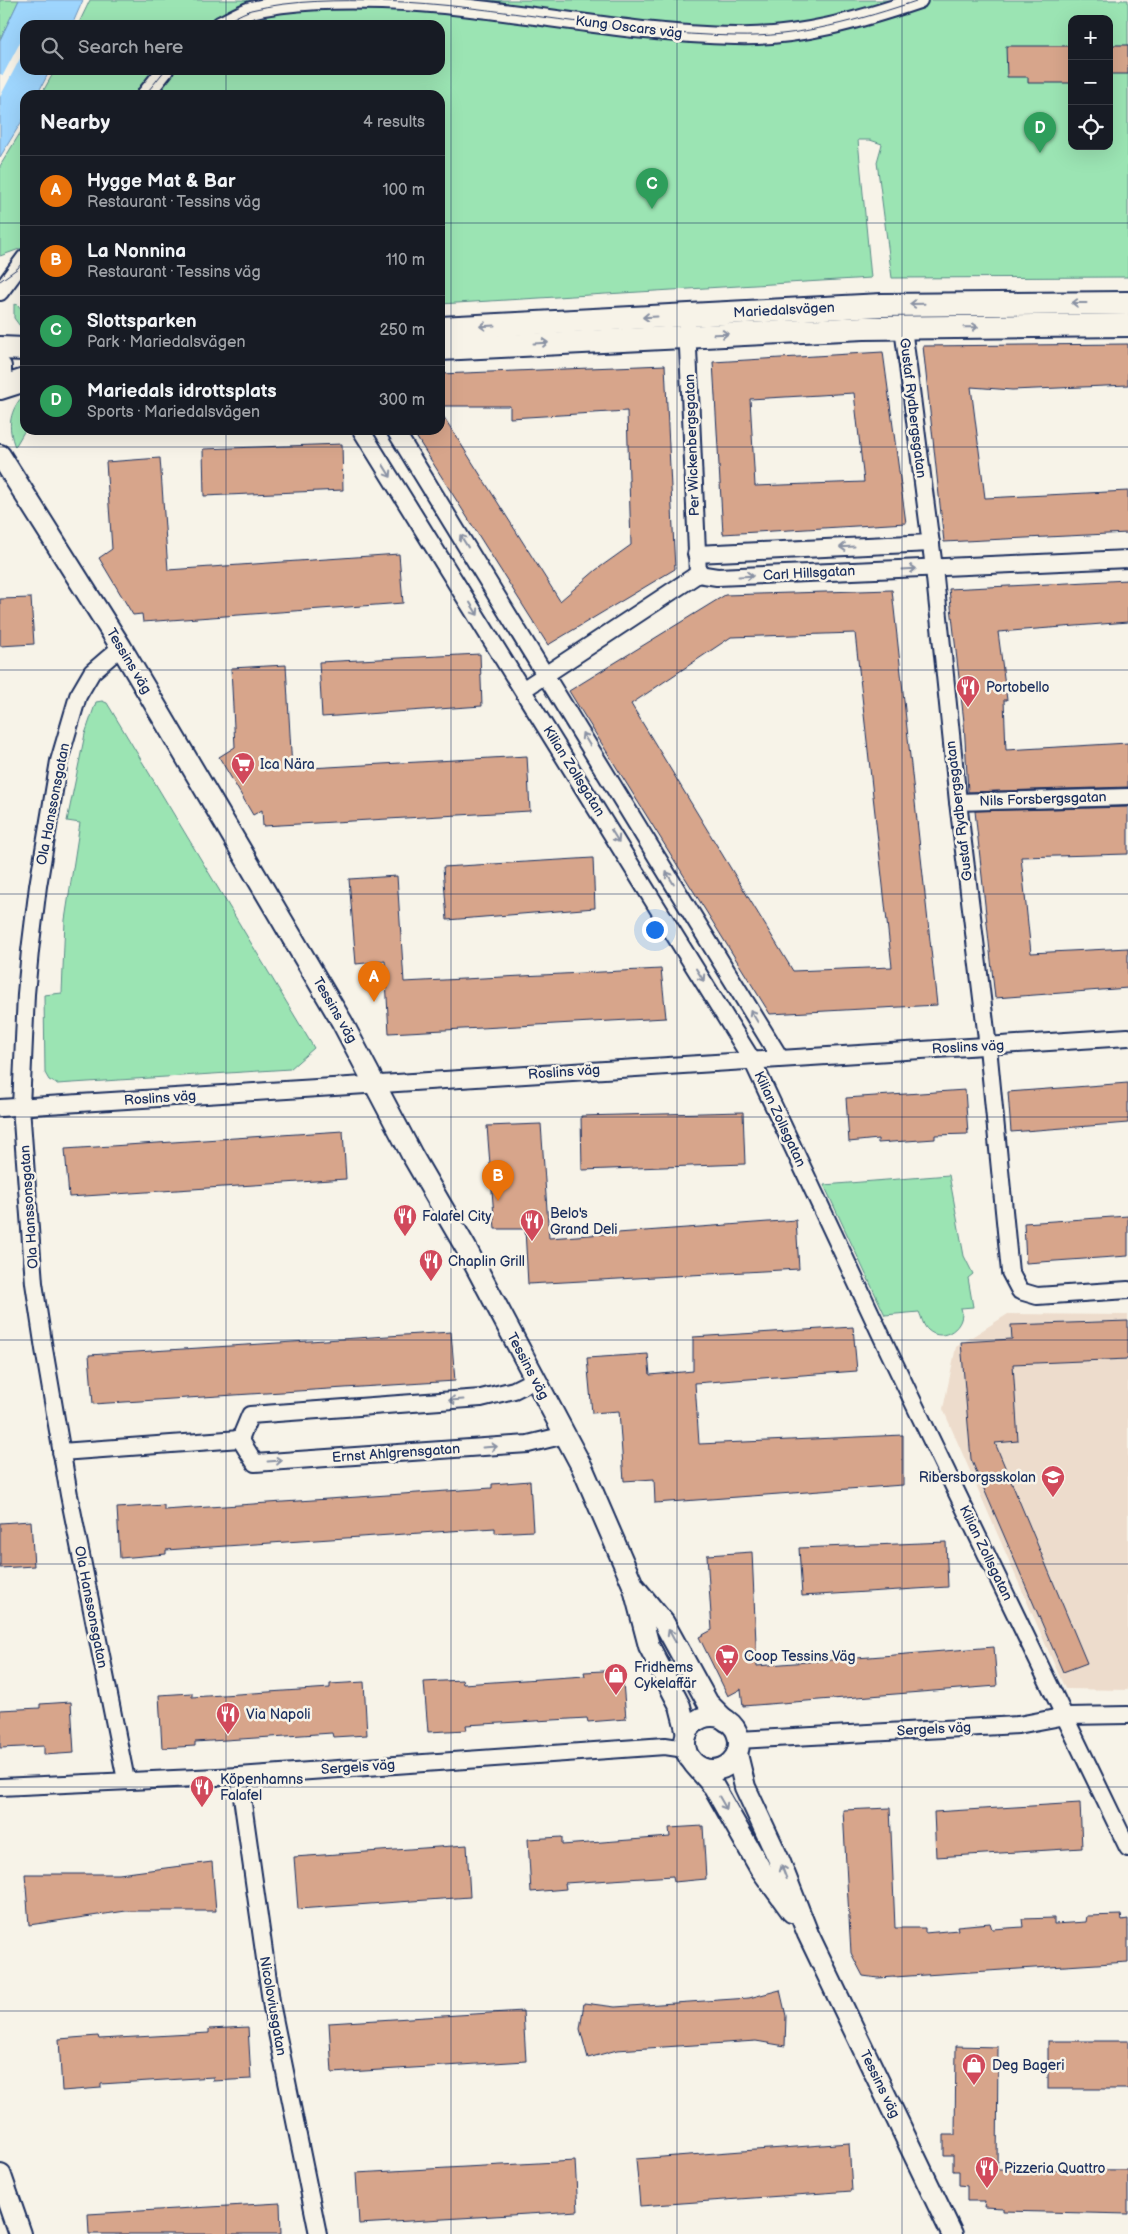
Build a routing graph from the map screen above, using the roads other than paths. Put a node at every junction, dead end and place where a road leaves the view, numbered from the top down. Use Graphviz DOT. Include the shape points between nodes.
graph roads {
  1 [pos="919,0"];
  2 [pos="230,20"];
  3 [pos="161,75"];
  4 [pos="149,90"];
  5 [pos="20,265"];
  6 [pos="0,292"];
  7 [pos="1128,303"];
  8 [pos="1128,325"];
  9 [pos="687,326"];
  10 [pos="445,328"];
  11 [pos="903,328"];
  12 [pos="0,348"];
  13 [pos="445,348"];
  14 [pos="20,349"];
  15 [pos="0,367"];
  16 [pos="0,382"];
  17 [pos="20,382"];
  18 [pos="0,388"];
  19 [pos="364,435"];
  20 [pos="398,435"];
  21 [pos="0,455"];
  22 [pos="930,543"];
  23 [pos="696,554"];
  24 [pos="1128,560"];
  25 [pos="934,568"];
  26 [pos="698,574"];
  27 [pos="121,647"];
  28 [pos="546,674"];
  29 [pos="524,689"];
  30 [pos="1128,796"];
  31 [pos="958,802"];
  32 [pos="1128,1037"];
  33 [pos="988,1047"];
  34 [pos="780,1058"];
  35 [pos="752,1060"];
  36 [pos="376,1084"];
  37 [pos="22,1107"];
  38 [pos="0,1108"];
  39 [pos="1128,1290"];
  40 [pos="536,1380"];
  41 [pos="565,1435"];
  42 [pos="240,1439"];
  43 [pos="61,1452"];
  44 [pos="633,1585"];
  45 [pos="1128,1715"];
  46 [pos="1066,1716"];
  47 [pos="726,1721"];
  48 [pos="738,1747"];
  49 [pos="689,1748"];
  50 [pos="239,1776"];
  51 [pos="126,1780"];
  52 [pos="0,1788"];
  53 [pos="1128,1848"];
  54 [pos="808,1934"];
  55 [pos="0,2176"];
  56 [pos="20,2234"];
  57 [pos="318,2234"];
  58 [pos="952,2234"];
  1 -- 2 [label="street, Kung Oscars väg" via="837,25 736,36 636,30 435,3 346,0 278,4 251,10"];
  3 -- 4 [label="street"];
  5 -- 6 [label="street"];
  7 -- 9 [label="main road, Mariedalsvägen, one-way" via="919,303"];
  11 -- 8 [label="main road, Mariedalsvägen, one-way"];
  9 -- 10 [label="main road, Mariedalsvägen, one-way"];
  9 -- 11 [label="main road, Mariedalsvägen, one-way"];
  13 -- 9 [label="main road, Mariedalsvägen, one-way"];
  9 -- 23 [label="street, Per Wickenbergsgatan"];
  11 -- 22 [label="street, Gustaf Rydbergsgatan"];
  12 -- 14 [label="main road"];
  15 -- 16 [label="main road"];
  17 -- 18 [label="main road"];
  19 -- 29 [label="street, Kilian Zollsgatan, one-way"];
  28 -- 20 [label="street, Kilian Zollsgatan, one-way"];
  21 -- 27 [label="street, Tessins väg"];
  22 -- 23 [label="street, Carl Hillsgatan, one-way"];
  22 -- 25 [label="street, Gustaf Rydbergsgatan"];
  23 -- 26 [label="street, Per Wickenbergsgatan"];
  24 -- 25 [label="street, Carl Hillsgatan"];
  26 -- 25 [label="street, Carl Hillsgatan, one-way" via="717,577"];
  25 -- 31 [label="street, Gustaf Rydbergsgatan"];
  26 -- 28 [label="street"];
  27 -- 36 [label="street, Tessins väg"];
  27 -- 37 [label="street, Ola Hanssonsgatan" via="92,672 78,696 59,761 30,951"];
  28 -- 29 [label="street"];
  34 -- 28 [label="street, Kilian Zollsgatan, one-way"];
  29 -- 35 [label="street, Kilian Zollsgatan, one-way"];
  30 -- 31 [label="street, Nils Forsbergsgatan"];
  31 -- 33 [label="street, Gustaf Rydbergsgatan"];
  32 -- 33 [label="street, Roslins väg"];
  33 -- 34 [label="street, Roslins väg"];
  33 -- 39 [label="street, Gustaf Rydbergsgatan" via="1010,1272 1020,1291 1037,1296"];
  34 -- 35 [label="street, Roslins väg"];
  35 -- 36 [label="street, Roslins väg"];
  35 -- 46 [label="street, Kilian Zollsgatan"];
  36 -- 37 [label="street, Roslins väg"];
  36 -- 40 [label="street, Tessins väg"];
  37 -- 38 [label="street, Roslins väg"];
  37 -- 43 [label="street, Ola Hanssonsgatan" via="34,1283"];
  40 -- 41 [label="street, Tessins väg"];
  40 -- 42 [label="street, one-way" via="514,1390 482,1398 250,1415"];
  42 -- 41 [label="street, Ernst Ahlgrensgatan, one-way" via="254,1463 528,1444"];
  41 -- 44 [label="street, Tessins väg"];
  42 -- 43 [label="street"];
  43 -- 51 [label="street, Ola Hanssonsgatan"];
  47 -- 44 [label="street, Tessins väg, one-way" via="708,1703 664,1623"];
  44 -- 49 [label="street, Tessins väg" via="649,1646 680,1706"];
  45 -- 46 [label="street, Sergels väg"];
  46 -- 48 [label="street, Sergels väg" via="1018,1725"];
  46 -- 53 [label="street, Kilian Zollsgatan"];
  47 -- 48 [label="street, Tessins väg" via="732,1726"];
  47 -- 49 [label="street" via="718,1717 700,1720"];
  48 -- 49 [label="street" via="731,1763 713,1770 703,1769"];
  54 -- 48 [label="street, Tessins väg, one-way" via="780,1860 745,1787"];
  49 -- 50 [label="street, Sergels väg" via="665,1746"];
  49 -- 54 [label="street, Tessins väg, one-way" via="760,1868"];
  50 -- 51 [label="street, Sergels väg"];
  50 -- 57 [label="street, Nicoloviusgatan" via="272,2008"];
  51 -- 52 [label="street, Sergels väg"];
  54 -- 58 [label="street, Tessins väg"];
  55 -- 56 [label="main road"];
}
